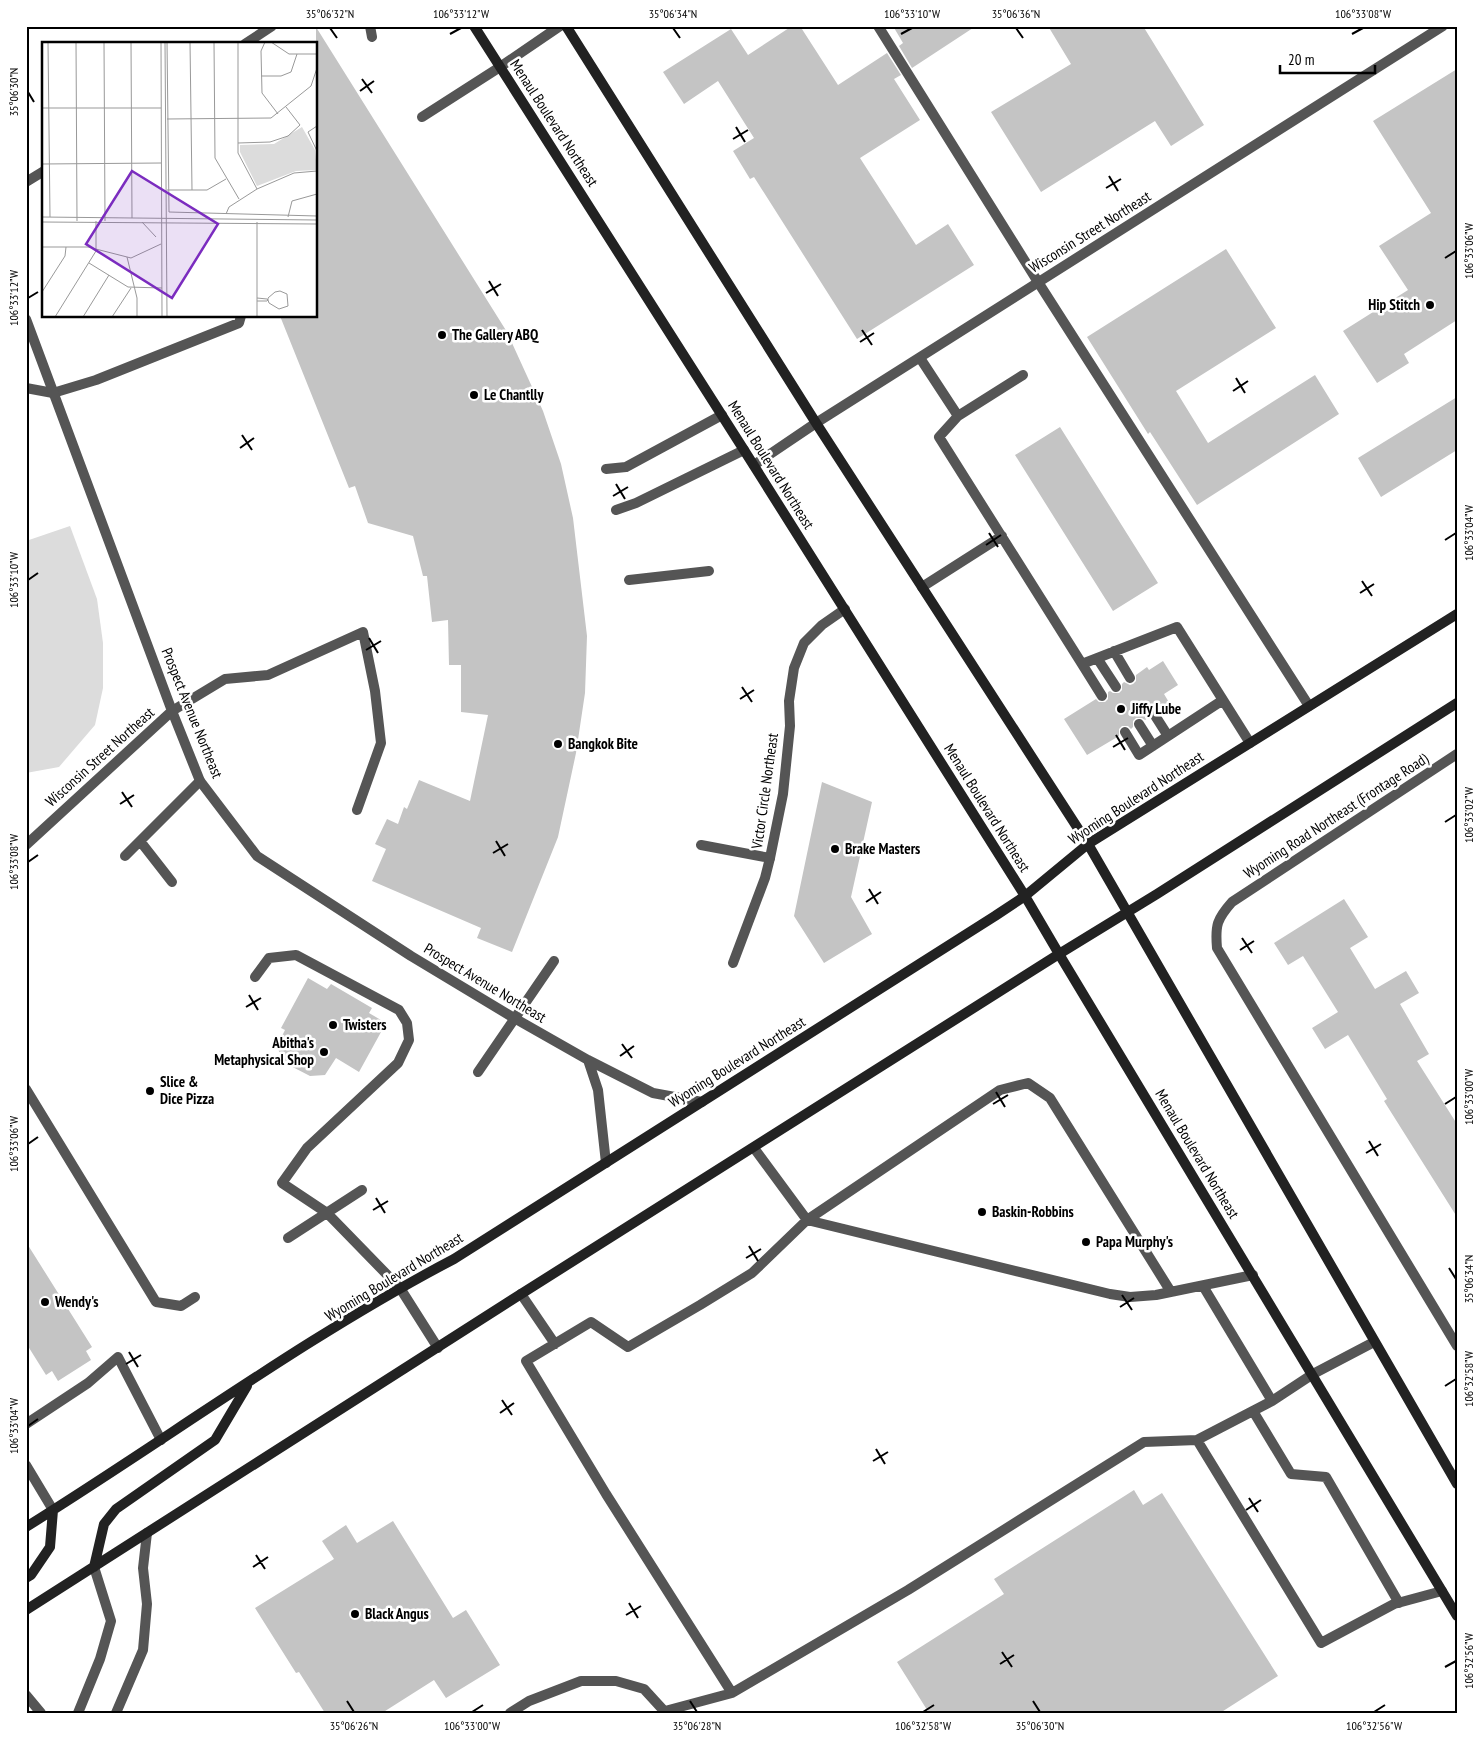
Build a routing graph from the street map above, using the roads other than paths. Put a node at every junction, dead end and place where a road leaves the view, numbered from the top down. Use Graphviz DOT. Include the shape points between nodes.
graph roads {
  1 [pos="272,26"];
  2 [pos="370,26"];
  3 [pos="474,26"];
  4 [pos="560,26"];
  5 [pos="566,26"];
  6 [pos="878,26"];
  7 [pos="1443,26"];
  8 [pos="372,37"];
  9 [pos="248,42"];
  10 [pos="500,67"];
  11 [pos="422,117"];
  12 [pos="42,172"];
  13 [pos="26,182"];
  14 [pos="1038,282"];
  15 [pos="240,318"];
  16 [pos="26,319"];
  17 [pos="920,358"];
  18 [pos="1023,375"];
  19 [pos="26,388"];
  20 [pos="53,393"];
  21 [pos="722,414"];
  22 [pos="958,416"];
  23 [pos="816,423"];
  24 [pos="744,450"];
  25 [pos="754,465"];
  26 [pos="606,469"];
  27 [pos="616,510"];
  28 [pos="1002,536"];
  29 [pos="710,571"];
  30 [pos="629,580"];
  31 [pos="922,587"];
  32 [pos="845,609"];
  33 [pos="1457,614"];
  34 [pos="1114,651"];
  35 [pos="1097,658"];
  36 [pos="1082,664"];
  37 [pos="1130,678"];
  38 [pos="1116,687"];
  39 [pos="1102,696"];
  40 [pos="1223,700"];
  41 [pos="1457,703"];
  42 [pos="1309,706"];
  43 [pos="172,711"];
  44 [pos="1154,714"];
  45 [pos="1138,724"];
  46 [pos="1125,732"];
  47 [pos="1168,736"];
  48 [pos="1250,743"];
  49 [pos="1153,746"];
  50 [pos="1457,754"];
  51 [pos="200,781"];
  52 [pos="357,810"];
  53 [pos="140,841"];
  54 [pos="1088,844"];
  55 [pos="26,845"];
  56 [pos="701,845"];
  57 [pos="125,856"];
  58 [pos="770,858"];
  59 [pos="172,882"];
  60 [pos="1025,896"];
  61 [pos="1128,912"];
  62 [pos="1058,954"];
  63 [pos="554,960"];
  64 [pos="733,963"];
  65 [pos="255,977"];
  66 [pos="514,1018"];
  67 [pos="588,1060"];
  68 [pos="478,1072"];
  69 [pos="26,1089"];
  70 [pos="702,1102"];
  71 [pos="754,1148"];
  72 [pos="606,1163"];
  73 [pos="362,1190"];
  74 [pos="327,1213"];
  75 [pos="807,1220"];
  76 [pos="288,1238"];
  77 [pos="1253,1275"];
  78 [pos="1203,1286"];
  79 [pos="400,1288"];
  80 [pos="1172,1292"];
  81 [pos="522,1294"];
  82 [pos="194,1297"];
  83 [pos="1374,1342"];
  84 [pos="555,1344"];
  85 [pos="1457,1346"];
  86 [pos="438,1348"];
  87 [pos="1313,1374"];
  88 [pos="248,1383"];
  89 [pos="1272,1401"];
  90 [pos="1253,1411"];
  91 [pos="26,1424"];
  92 [pos="161,1440"];
  93 [pos="1197,1440"];
  94 [pos="26,1465"];
  95 [pos="1457,1484"];
  96 [pos="54,1510"];
  97 [pos="26,1527"];
  98 [pos="147,1533"];
  99 [pos="94,1566"];
  100 [pos="26,1578"];
  101 [pos="1442,1591"];
  102 [pos="1400,1603"];
  103 [pos="26,1610"];
  104 [pos="1457,1616"];
  105 [pos="732,1694"];
  106 [pos="26,1695"];
  107 [pos="666,1712"];
  108 [pos="41,1713"];
  109 [pos="78,1713"];
  110 [pos="116,1713"];
  111 [pos="510,1713"];
  1 -- 9 [label="street"];
  2 -- 8 [label="street"];
  3 -- 10 [label="main road, Menaul Boulevard Northeast"];
  4 -- 10 [label="street"];
  5 -- 23 [label="main road"];
  6 -- 14 [label="street"];
  7 -- 14 [label="street, Wisconsin Street Northeast"];
  10 -- 11 [label="street"];
  10 -- 21 [label="main road, Menaul Boulevard Northeast"];
  12 -- 13 [label="street"];
  14 -- 17 [label="street, Wisconsin Street Northeast"];
  14 -- 42 [label="street"];
  15 -- 20 [label="street" via="239,322 96,380"];
  16 -- 20 [label="street, Prospect Avenue Northeast"];
  17 -- 22 [label="street"];
  17 -- 23 [label="street, Wisconsin Street Northeast"];
  18 -- 22 [label="street"];
  19 -- 20 [label="street"];
  20 -- 43 [label="street, Prospect Avenue Northeast"];
  21 -- 24 [label="main road, Menaul Boulevard Northeast"];
  21 -- 26 [label="street" via="626,467"];
  22 -- 28 [label="street" via="939,438"];
  23 -- 25 [label="street, Wisconsin Street Northeast"];
  23 -- 31 [label="main road"];
  24 -- 25 [label="main road, Menaul Boulevard Northeast"];
  24 -- 27 [label="street"];
  25 -- 32 [label="main road, Menaul Boulevard Northeast"];
  28 -- 31 [label="street"];
  28 -- 36 [label="street"];
  29 -- 30 [label="street"];
  31 -- 54 [label="main road"];
  32 -- 58 [label="street, Victor Circle Northeast" via="804,643 794,668 783,794"];
  32 -- 60 [label="main road, Menaul Boulevard Northeast"];
  33 -- 42 [label="main road, Wyoming Boulevard Northeast"];
  34 -- 35 [label="street"];
  34 -- 37 [label="street"];
  34 -- 40 [label="street" via="1177,627"];
  35 -- 36 [label="street"];
  35 -- 38 [label="street"];
  36 -- 39 [label="street"];
  40 -- 47 [label="street"];
  40 -- 48 [label="street"];
  41 -- 61 [label="main road"];
  42 -- 48 [label="main road, Wyoming Boulevard Northeast"];
  43 -- 51 [label="street, Prospect Avenue Northeast"];
  43 -- 52 [label="street, Wisconsin Street Northeast" via="225,679 268,675 363,632 381,743"];
  43 -- 55 [label="street, Wisconsin Street Northeast"];
  44 -- 47 [label="street"];
  45 -- 49 [label="street"];
  46 -- 49 [label="street" via="1139,755"];
  47 -- 49 [label="street"];
  48 -- 54 [label="main road, Wyoming Boulevard Northeast"];
  50 -- 85 [label="street, Wyoming Road Northeast (Frontage Road)" via="1232,902 1220,916 1216,933 1217,948"];
  51 -- 53 [label="street"];
  51 -- 66 [label="street, Prospect Avenue Northeast" via="257,856"];
  53 -- 57 [label="street"];
  53 -- 59 [label="street"];
  54 -- 60 [label="main road, Wyoming Boulevard Northeast"];
  54 -- 61 [label="main road"];
  56 -- 58 [label="street"];
  58 -- 64 [label="street, Victor Circle Northeast"];
  60 -- 62 [label="main road, Menaul Boulevard Northeast"];
  60 -- 70 [label="main road, Wyoming Boulevard Northeast"];
  61 -- 62 [label="main road"];
  61 -- 83 [label="main road"];
  62 -- 71 [label="main road"];
  62 -- 77 [label="main road, Menaul Boulevard Northeast"];
  63 -- 66 [label="street"];
  65 -- 74 [label="street" via="269,958 296,955 399,1010 407,1023 409,1040 398,1063 307,1148 282,1183"];
  66 -- 67 [label="street, Prospect Avenue Northeast"];
  66 -- 68 [label="street"];
  67 -- 70 [label="street, Prospect Avenue Northeast" via="653,1093"];
  67 -- 72 [label="street" via="598,1090"];
  69 -- 82 [label="street" via="156,1302 180,1306"];
  70 -- 72 [label="main road, Wyoming Boulevard Northeast"];
  71 -- 75 [label="street"];
  71 -- 81 [label="main road"];
  72 -- 79 [label="main road, Wyoming Boulevard Northeast" via="454,1259"];
  73 -- 74 [label="street"];
  74 -- 76 [label="street"];
  74 -- 79 [label="street"];
  75 -- 80 [label="street" via="1110,1294 1130,1297"];
  75 -- 80 [label="street" via="1000,1090 1028,1083 1050,1098"];
  75 -- 84 [label="street" via="752,1273 628,1347 591,1322"];
  77 -- 78 [label="street"];
  77 -- 87 [label="main road, Menaul Boulevard Northeast"];
  78 -- 80 [label="street"];
  78 -- 89 [label="street"];
  79 -- 86 [label="street"];
  79 -- 88 [label="main road, Wyoming Boulevard Northeast"];
  81 -- 84 [label="street"];
  81 -- 86 [label="main road"];
  83 -- 87 [label="street"];
  83 -- 95 [label="main road"];
  84 -- 105 [label="street" via="526,1361"];
  86 -- 98 [label="main road"];
  87 -- 89 [label="street"];
  87 -- 101 [label="main road, Menaul Boulevard Northeast"];
  88 -- 92 [label="main road, Wyoming Boulevard Northeast"];
  88 -- 99 [label="main road" via="215,1440 116,1509 104,1524"];
  89 -- 90 [label="street"];
  90 -- 93 [label="street"];
  90 -- 102 [label="street" via="1291,1474 1326,1477"];
  91 -- 92 [label="street" via="88,1383 118,1357"];
  92 -- 96 [label="main road, Wyoming Boulevard Northeast"];
  93 -- 102 [label="street" via="1321,1643"];
  93 -- 105 [label="street" via="1144,1442 908,1590"];
  94 -- 96 [label="street"];
  96 -- 97 [label="main road, Wyoming Boulevard Northeast"];
  96 -- 100 [label="main road" via="50,1547"];
  98 -- 99 [label="main road"];
  98 -- 110 [label="street" via="143,1568 147,1604 143,1650"];
  99 -- 103 [label="main road"];
  99 -- 109 [label="street" via="111,1621"];
  101 -- 102 [label="street"];
  101 -- 104 [label="main road, Menaul Boulevard Northeast"];
  105 -- 107 [label="street"];
  106 -- 108 [label="street"];
  107 -- 111 [label="street" via="644,1689 616,1681 581,1681 529,1701"];
}
